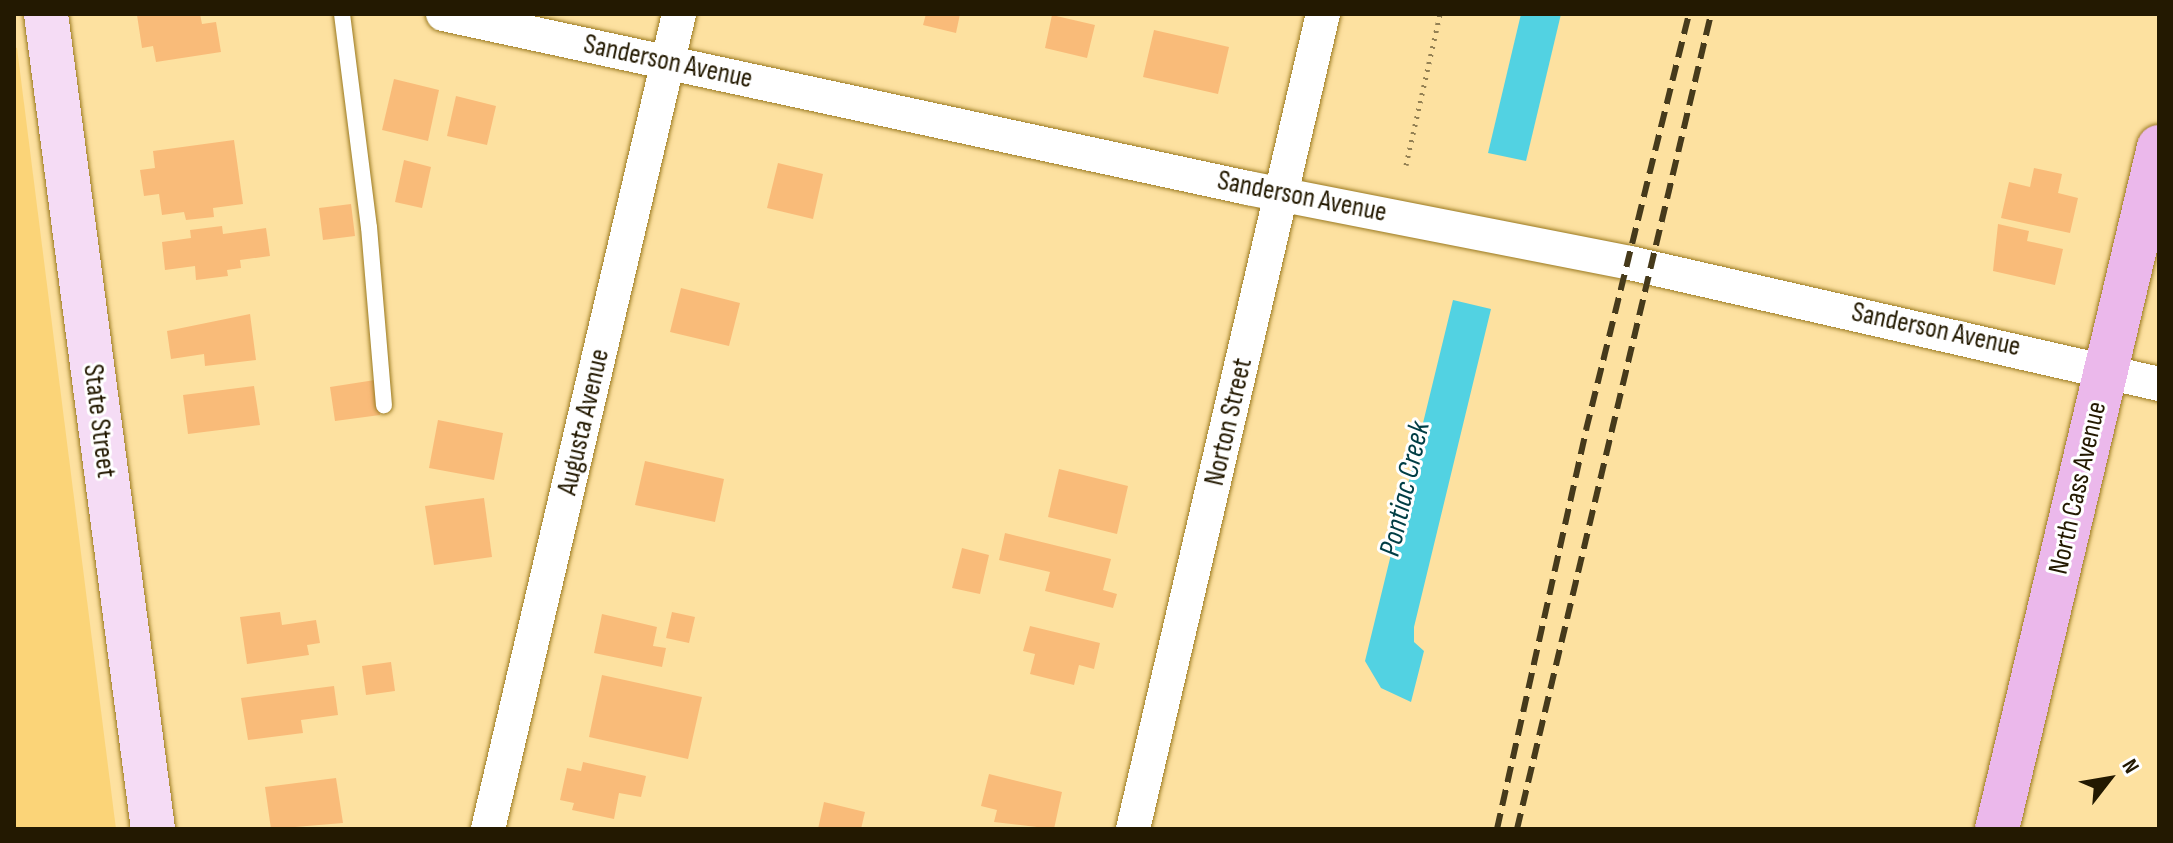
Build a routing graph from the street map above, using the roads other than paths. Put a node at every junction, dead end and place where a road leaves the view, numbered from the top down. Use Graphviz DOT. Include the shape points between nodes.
graph roads {
  1 [pos="342,14"];
  2 [pos="443,14"];
  3 [pos="679,14"];
  4 [pos="1323,14"];
  5 [pos="41,15"];
  6 [pos="668,62"];
  7 [pos="2159,147"];
  8 [pos="1282,193"];
  9 [pos="2106,370"];
  10 [pos="2159,384"];
  11 [pos="384,405"];
  12 [pos="153,829"];
  13 [pos="488,829"];
  14 [pos="1133,829"];
  15 [pos="1997,829"];
  1 -- 11 [label="lane" via="369,227"];
  2 -- 6 [label="street, Sanderson Avenue"];
  3 -- 6 [label="street, Augusta Avenue"];
  4 -- 8 [label="street, Norton Street"];
  5 -- 12 [label="main road, State Street"];
  6 -- 8 [label="street, Sanderson Avenue"];
  6 -- 13 [label="street, Augusta Avenue"];
  7 -- 9 [label="main road, North Cass Avenue"];
  8 -- 9 [label="street, Sanderson Avenue" via="1630,263"];
  8 -- 14 [label="street, Norton Street"];
  9 -- 10 [label="street, Sanderson Avenue"];
  9 -- 15 [label="main road, North Cass Avenue"];
}
